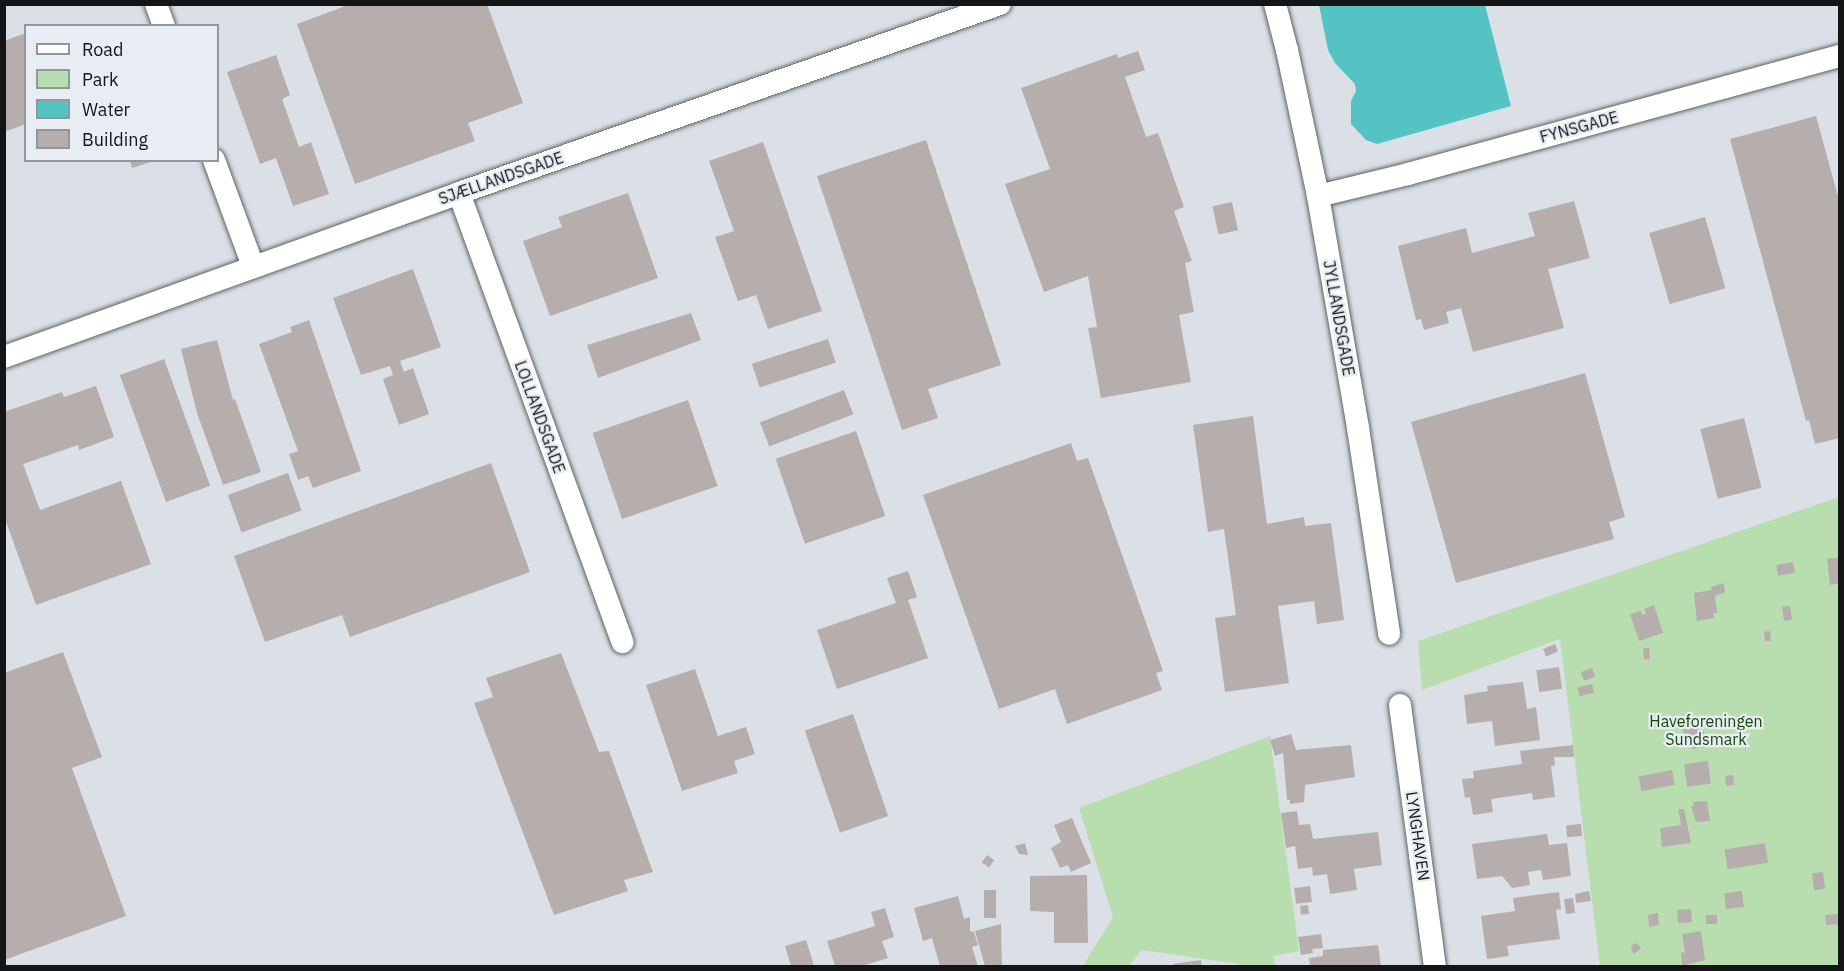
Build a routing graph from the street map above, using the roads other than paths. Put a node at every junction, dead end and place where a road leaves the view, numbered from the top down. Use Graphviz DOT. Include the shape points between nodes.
graph roads {
  1 [pos="156,4"];
  2 [pos="1000,4"];
  3 [pos="1275,4"];
  4 [pos="163,24"];
  5 [pos="1839,56"];
  6 [pos="215,162"];
  7 [pos="459,193"];
  8 [pos="1318,196"];
  9 [pos="253,266"];
  10 [pos="4,357"];
  11 [pos="1389,634"];
  12 [pos="622,642"];
  13 [pos="1400,705"];
  14 [pos="1435,966"];
  1 -- 4 [label="street"];
  2 -- 7 [label="street, SJÆLLANDSGADE"];
  3 -- 8 [label="street, JYLLANDSGADE"];
  5 -- 8 [label="street, FYNSGADE"];
  6 -- 9 [label="street"];
  7 -- 9 [label="street, SJÆLLANDSGADE"];
  7 -- 12 [label="street, LOLLANDSGADE"];
  8 -- 11 [label="street, JYLLANDSGADE"];
  9 -- 10 [label="street, SJÆLLANDSGADE"];
  13 -- 14 [label="street, LYNGHAVEN"];
}
